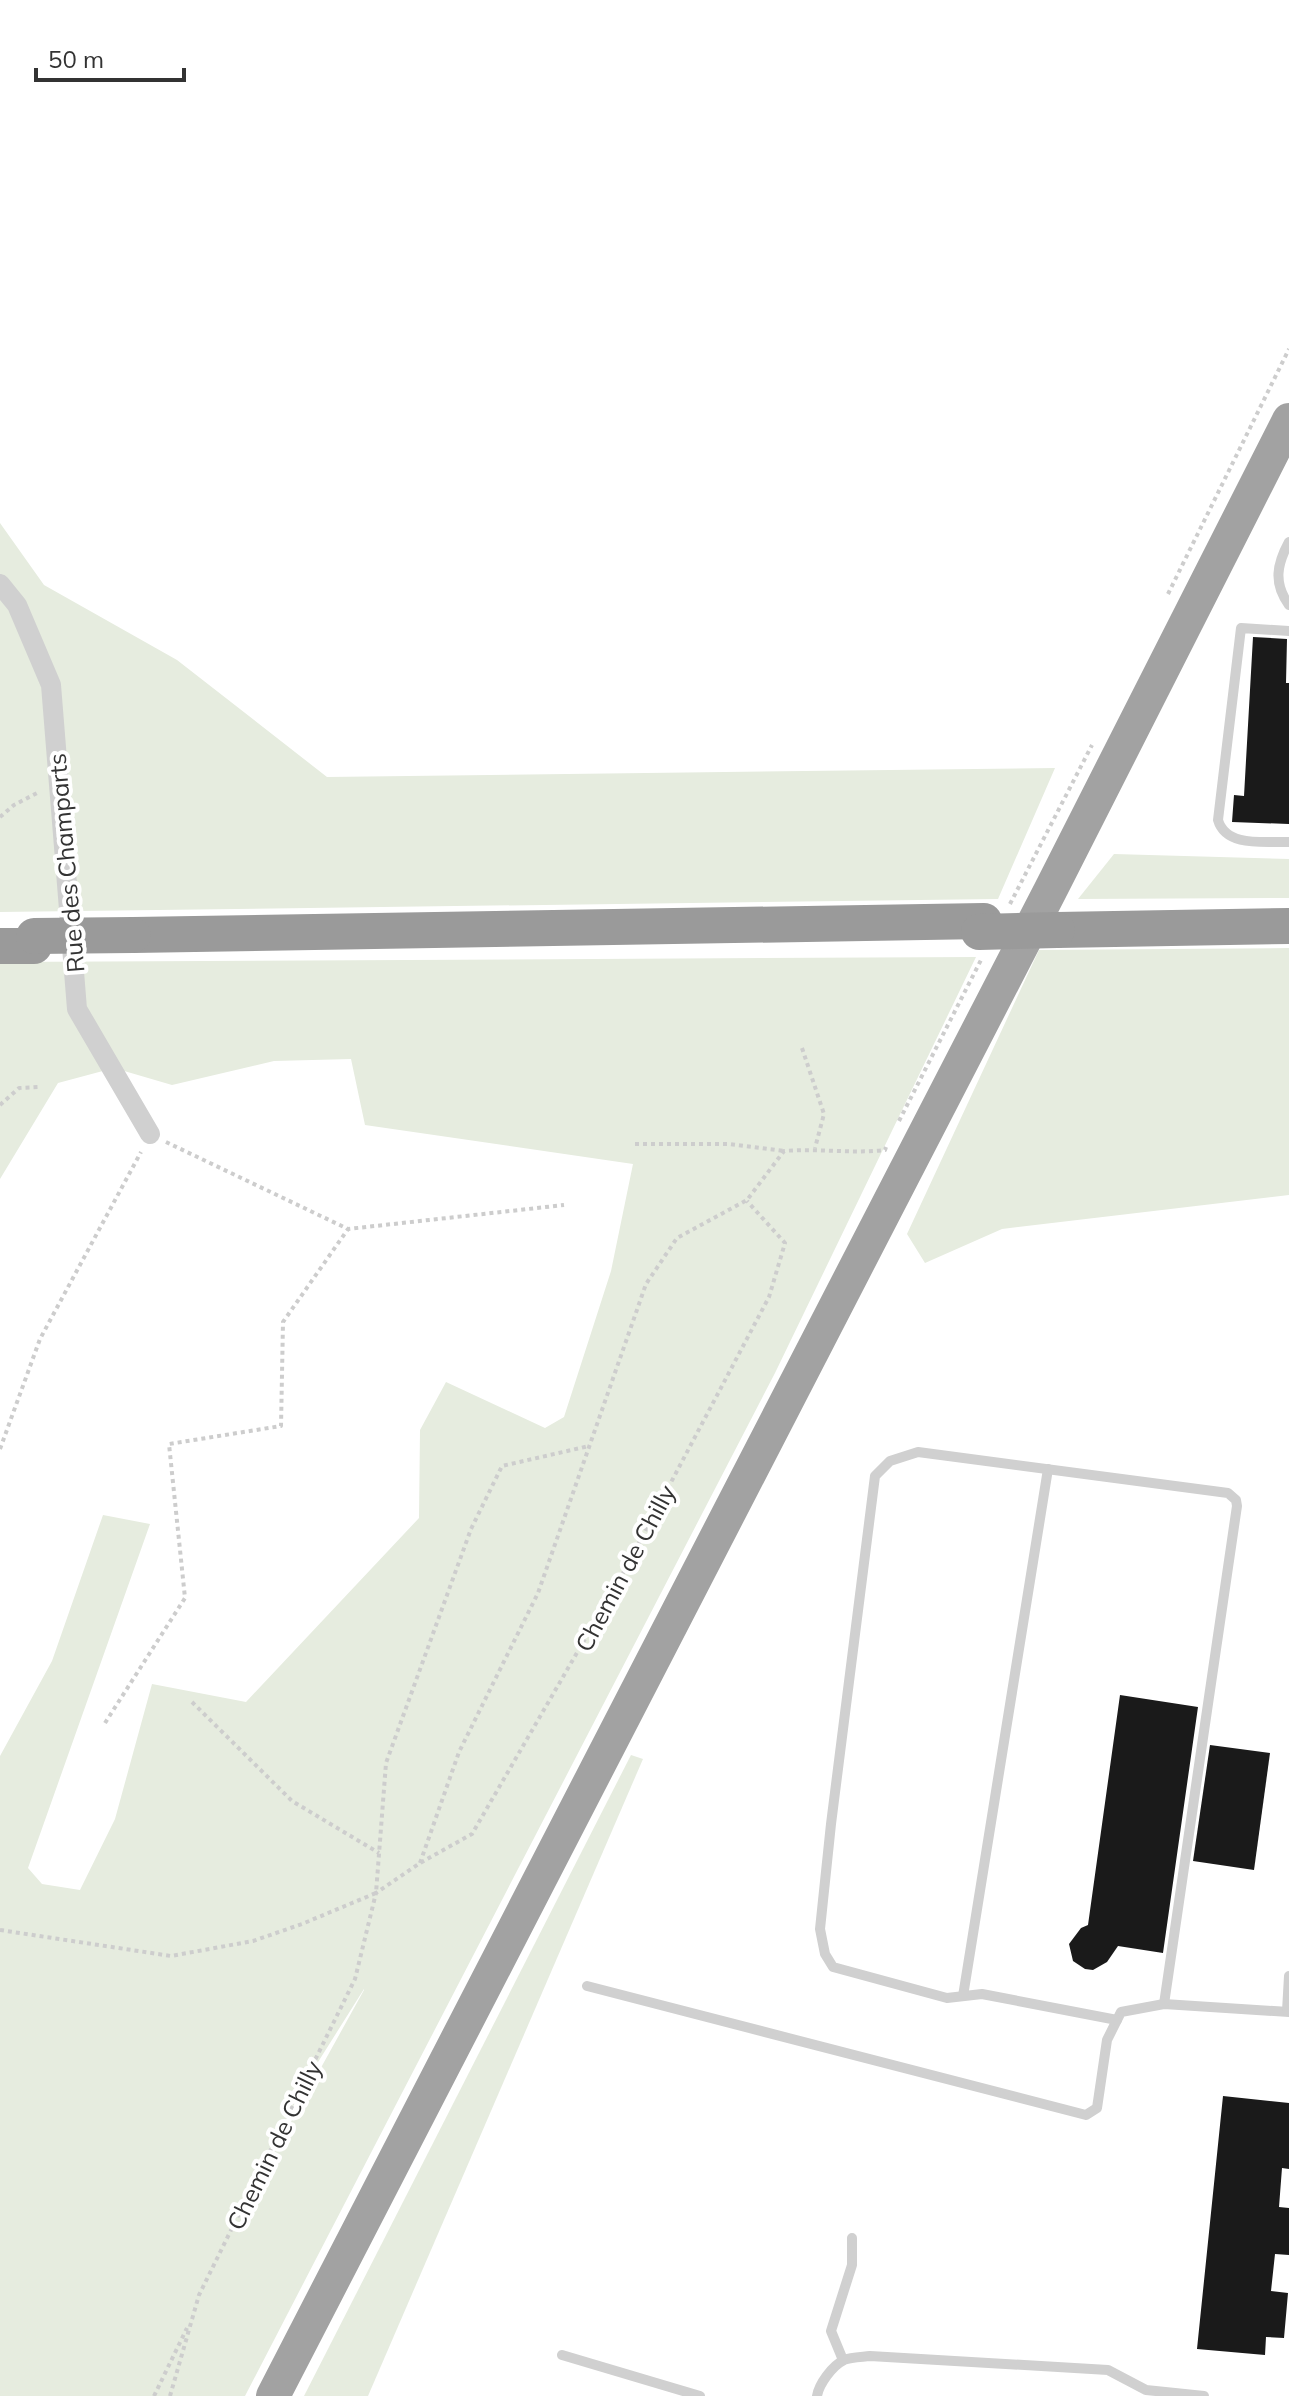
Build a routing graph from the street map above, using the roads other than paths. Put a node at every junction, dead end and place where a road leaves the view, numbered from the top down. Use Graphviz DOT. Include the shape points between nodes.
graph roads {
  1 [pos="1289,420"];
  2 [pos="1289,542"];
  3 [pos="0,584"];
  4 [pos="1289,605"];
  5 [pos="1289,631"];
  6 [pos="1289,842"];
  7 [pos="1289,916"];
  8 [pos="1059,925"];
  9 [pos="1289,926"];
  10 [pos="17,941"];
  11 [pos="150,1134"];
  12 [pos="1048,1469"];
  13 [pos="1289,1976"];
  14 [pos="587,1986"];
  15 [pos="963,1996"];
  16 [pos="1164,2004"];
  17 [pos="1288,2012"];
  18 [pos="1117,2020"];
  19 [pos="852,2238"];
  20 [pos="562,2355"];
  21 [pos="843,2360"];
  22 [pos="273,2396"];
  23 [pos="700,2396"];
  24 [pos="817,2396"];
  25 [pos="1204,2396"];
  1 -- 22 [label="highway"];
  2 -- 4 [label="lane" via="1277,579"];
  3 -- 11 [label="street, Rue des Champarts" via="17,605 51,685 77,1009"];
  5 -- 6 [label="lane" via="1241,628 1218,820 1231,838"];
  7 -- 8 [label="highway"];
  8 -- 9 [label="highway"];
  8 -- 10 [label="highway, bridge"];
  12 -- 15 [label="lane"];
  12 -- 15 [label="lane" via="918,1452 890,1461 875,1476 820,1929 833,1967 947,1998"];
  12 -- 16 [label="lane" via="1228,1493 1236,1500"];
  13 -- 17 [label="lane"];
  14 -- 18 [label="lane" via="1086,2115 1097,2108 1107,2040"];
  15 -- 18 [label="lane" via="982,1994"];
  16 -- 17 [label="lane"];
  16 -- 18 [label="lane" via="1121,2012"];
  19 -- 21 [label="lane" via="852,2265 831,2331"];
  20 -- 23 [label="lane"];
  21 -- 24 [label="lane"];
  21 -- 25 [label="lane" via="870,2356 1108,2370 1146,2390"];
}
